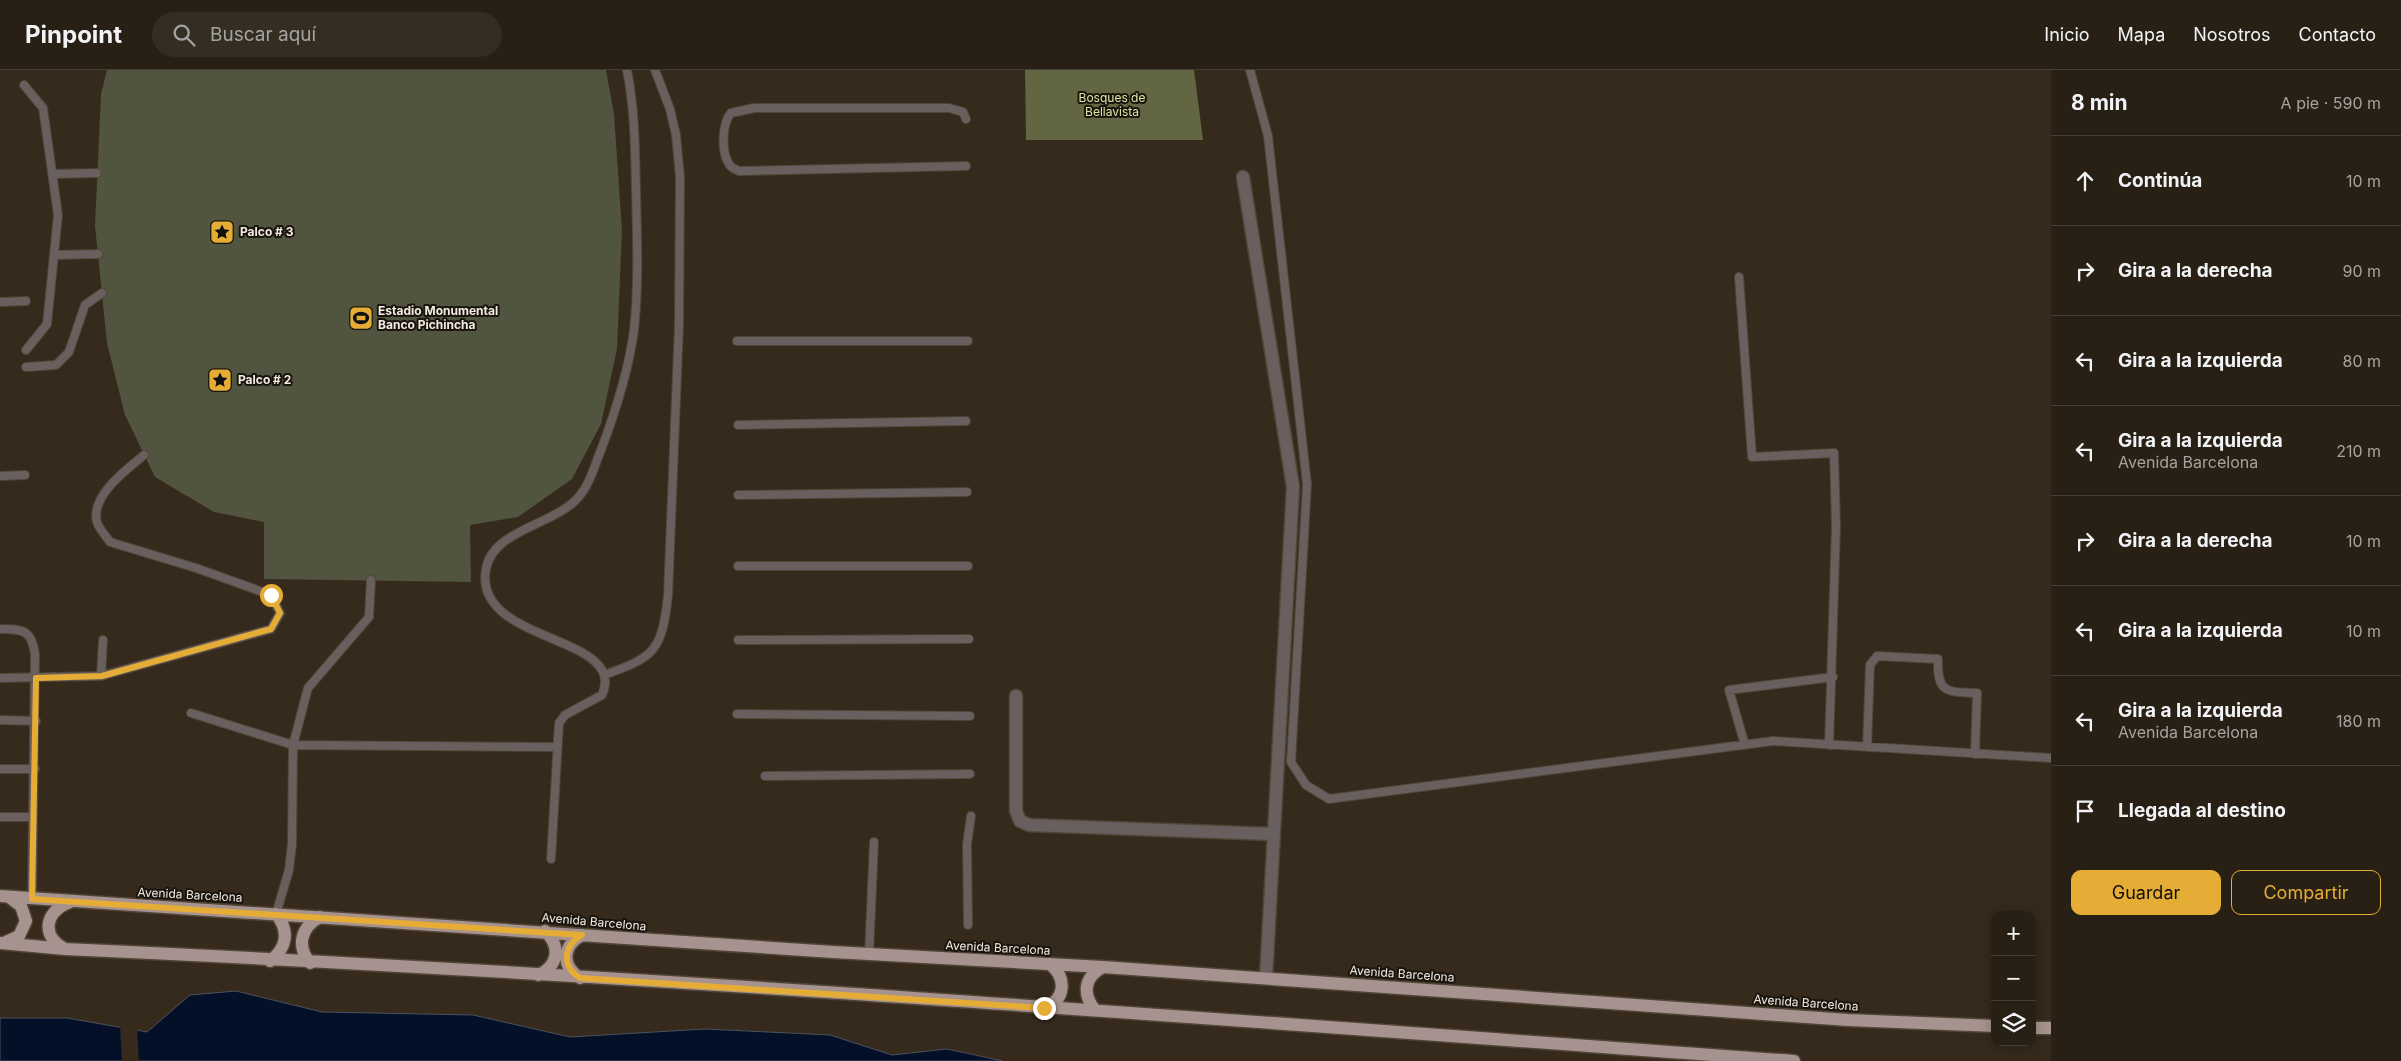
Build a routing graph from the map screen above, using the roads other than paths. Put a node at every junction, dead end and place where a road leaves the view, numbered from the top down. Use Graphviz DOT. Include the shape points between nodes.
graph roads {
  1 [pos="627,70"];
  2 [pos="655,70"];
  3 [pos="1250,70"];
  4 [pos="24,85"];
  5 [pos="966,119"];
  6 [pos="966,166"];
  7 [pos="97,173"];
  8 [pos="52,174"];
  9 [pos="1243,177"];
  10 [pos="98,254"];
  11 [pos="54,255"];
  12 [pos="1739,277"];
  13 [pos="102,293"];
  14 [pos="26,301"];
  15 [pos="0,302"];
  16 [pos="968,340"];
  17 [pos="737,341"];
  18 [pos="26,350"];
  19 [pos="26,367"];
  20 [pos="966,422"];
  21 [pos="738,425"];
  22 [pos="144,454"];
  23 [pos="25,475"];
  24 [pos="1,476"];
  25 [pos="967,492"];
  26 [pos="738,494"];
  27 [pos="738,566"];
  28 [pos="968,566"];
  29 [pos="371,580"];
  30 [pos="0,629"];
  31 [pos="969,639"];
  32 [pos="103,640"];
  33 [pos="738,640"];
  34 [pos="604,675"];
  35 [pos="102,676"];
  36 [pos="1833,677"];
  37 [pos="0,678"];
  38 [pos="36,678"];
  39 [pos="1016,696"];
  40 [pos="191,713"];
  41 [pos="737,714"];
  42 [pos="970,716"];
  43 [pos="0,720"];
  44 [pos="36,721"];
  45 [pos="294,745"];
  46 [pos="1745,745"];
  47 [pos="1830,745"];
  48 [pos="557,747"];
  49 [pos="1867,747"];
  50 [pos="1975,754"];
  51 [pos="2051,758"];
  52 [pos="0,769"];
  53 [pos="35,769"];
  54 [pos="970,774"];
  55 [pos="765,776"];
  56 [pos="971,816"];
  57 [pos="0,817"];
  58 [pos="33,817"];
  59 [pos="1272,834"];
  60 [pos="874,842"];
  61 [pos="551,859"];
  62 [pos="4,897"];
  63 [pos="32,899"];
  64 [pos="70,902"];
  65 [pos="276,914"];
  66 [pos="320,917"];
  67 [pos="968,925"];
  68 [pos="545,931"];
  69 [pos="582,935"];
  70 [pos="2,943"];
  71 [pos="65,949"];
  72 [pos="869,954"];
  73 [pos="270,961"];
  74 [pos="310,963"];
  75 [pos="1050,964"];
  76 [pos="1103,967"];
  77 [pos="538,975"];
  78 [pos="580,978"];
  79 [pos="1266,978"];
  80 [pos="1044,1008"];
  81 [pos="1095,1010"];
  82 [pos="1991,1026"];
  83 [pos="2036,1028"];
  84 [pos="2051,1028"];
  85 [pos="1794,1061"];
  1 -- 34 [label="lane" via="634,121 638,268 634,330 626,367 608,431 581,494 562,510 509,538 497,548 486,567 484,580 492,601 506,616 588,656 600,664"];
  2 -- 34 [label="lane" via="672,118 680,177 679,325 668,596 663,632 654,650 635,664"];
  3 -- 46 [label="lane" via="1268,136 1307,484 1290,762 1306,786 1329,798"];
  4 -- 8 [label="lane" via="43,108"];
  5 -- 6 [label="lane" via="963,112 950,108 754,108 731,113 724,128 727,160 739,171"];
  7 -- 8 [label="lane"];
  8 -- 11 [label="lane" via="58,215"];
  9 -- 59 [label="street" via="1293,487"];
  10 -- 11 [label="lane"];
  11 -- 18 [label="lane" via="47,324"];
  12 -- 36 [label="lane" via="1752,456 1834,453"];
  13 -- 19 [label="lane" via="85,305 69,352 56,365"];
  14 -- 15 [label="lane"];
  16 -- 17 [label="lane"];
  20 -- 21 [label="lane"];
  22 -- 35 [label="lane" via="117,478 97,502 97,522 110,542 271,595 280,613 271,629"];
  23 -- 24 [label="lane"];
  25 -- 26 [label="lane"];
  27 -- 28 [label="lane"];
  29 -- 45 [label="lane" via="369,617 308,688"];
  30 -- 38 [label="lane" via="24,631 30,636"];
  31 -- 33 [label="lane"];
  32 -- 35 [label="lane"];
  34 -- 48 [label="lane" via="604,690 599,698 561,719"];
  35 -- 38 [label="lane"];
  36 -- 46 [label="lane" via="1729,690"];
  36 -- 47 [label="lane"];
  37 -- 38 [label="lane"];
  38 -- 44 [label="lane"];
  39 -- 59 [label="street" via="1016,811 1028,826"];
  40 -- 45 [label="lane"];
  41 -- 42 [label="lane"];
  43 -- 44 [label="lane"];
  44 -- 53 [label="lane"];
  45 -- 48 [label="lane"];
  45 -- 65 [label="lane" via="292,844"];
  46 -- 47 [label="lane" via="1774,741"];
  47 -- 49 [label="lane"];
  48 -- 61 [label="lane"];
  49 -- 50 [label="lane"];
  49 -- 50 [label="lane" via="1870,665 1877,656 1938,659 1937,677 1941,686 1949,692 1977,693"];
  50 -- 51 [label="lane"];
  52 -- 53 [label="lane"];
  53 -- 58 [label="lane"];
  54 -- 55 [label="lane"];
  56 -- 67 [label="lane" via="967,844"];
  57 -- 58 [label="lane"];
  58 -- 63 [label="lane"];
  59 -- 79 [label="street"];
  60 -- 72 [label="lane"];
  62 -- 63 [label="main road, Avenida Barcelona"];
  62 -- 70 [label="main road" via="21,906 26,921 19,936"];
  63 -- 64 [label="main road, Avenida Barcelona"];
  64 -- 65 [label="main road, Avenida Barcelona"];
  64 -- 71 [label="main road" via="52,913 49,923 52,939"];
  65 -- 66 [label="main road, Avenida Barcelona"];
  65 -- 73 [label="main road" via="282,921 286,938 279,954"];
  66 -- 68 [label="main road, Avenida Barcelona"];
  66 -- 74 [label="main road" via="311,922 301,939 304,956"];
  68 -- 69 [label="main road, Avenida Barcelona"];
  68 -- 77 [label="main road" via="556,947 556,956 553,965"];
  69 -- 72 [label="main road, Avenida Barcelona"];
  69 -- 78 [label="main road" via="573,940 566,957 572,973"];
  70 -- 71 [label="main road"];
  71 -- 73 [label="main road"];
  72 -- 75 [label="main road, Avenida Barcelona"];
  73 -- 74 [label="main road"];
  74 -- 77 [label="main road"];
  75 -- 76 [label="main road, Avenida Barcelona"];
  75 -- 80 [label="main road" via="1062,980 1062,991 1052,1005"];
  76 -- 79 [label="main road, Avenida Barcelona"];
  76 -- 81 [label="main road" via="1087,984 1088,1002"];
  77 -- 78 [label="main road"];
  78 -- 80 [label="main road"];
  79 -- 82 [label="main road, Avenida Barcelona" via="1839,1019"];
  80 -- 81 [label="main road"];
  81 -- 85 [label="main road"];
  83 -- 84 [label="main road"];
}
